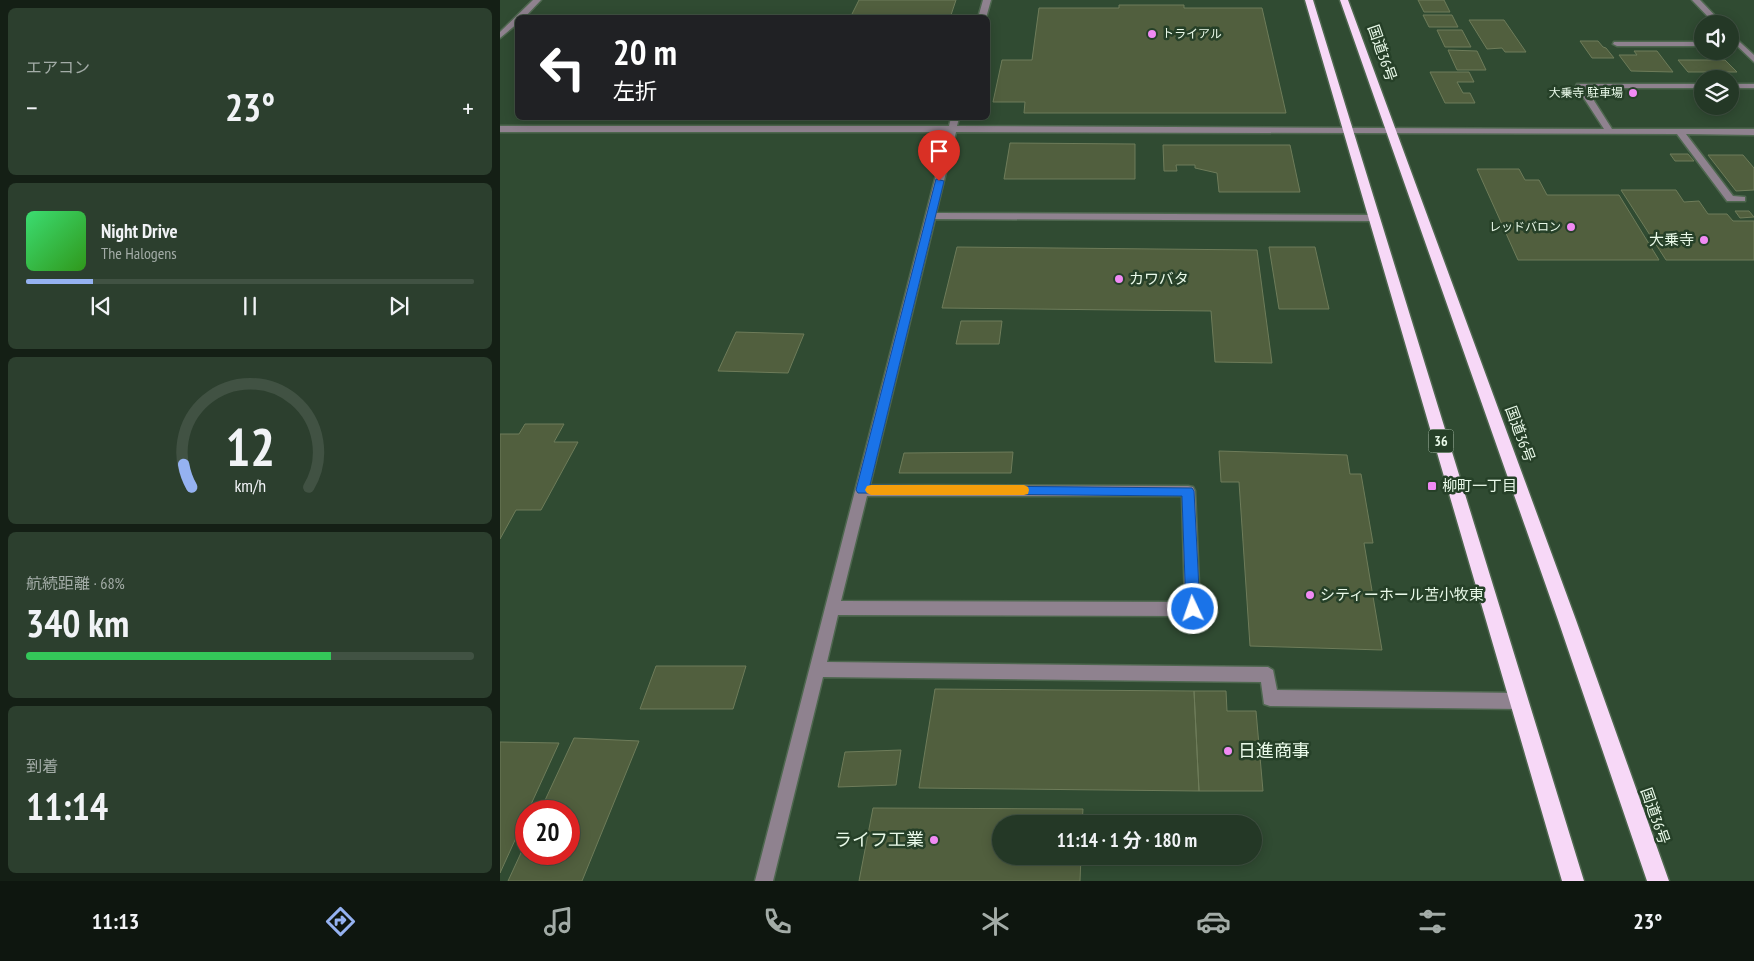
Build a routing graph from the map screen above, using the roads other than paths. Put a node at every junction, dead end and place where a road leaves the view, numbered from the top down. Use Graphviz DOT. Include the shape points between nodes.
graph roads {
  1 [pos="537,0"];
  2 [pos="986,0"];
  3 [pos="1309,0"];
  4 [pos="1344,0"];
  5 [pos="1696,0"];
  6 [pos="521,15"];
  7 [pos="983,15"];
  8 [pos="1710,15"];
  9 [pos="515,21"];
  10 [pos="500,36"];
  11 [pos="1617,44"];
  12 [pos="1694,44"];
  13 [pos="1739,48"];
  14 [pos="1754,60"];
  15 [pos="1694,86"];
  16 [pos="1739,86"];
  17 [pos="1754,86"];
  18 [pos="954,123"];
  19 [pos="500,129"];
  20 [pos="1348,131"];
  21 [pos="1390,131"];
  22 [pos="1610,132"];
  23 [pos="1680,132"];
  24 [pos="1754,132"];
  25 [pos="1742,199"];
  26 [pos="931,216"];
  27 [pos="1374,218"];
  28 [pos="862,490"];
  29 [pos="833,608"];
  30 [pos="818,669"];
  31 [pos="1519,701"];
  32 [pos="764,881"];
  33 [pos="1573,881"];
  34 [pos="1658,881"];
  1 -- 6 [label="street"];
  2 -- 7 [label="street"];
  3 -- 20 [label="highway, 36"];
  4 -- 21 [label="highway, 国道36号"];
  5 -- 8 [label="street"];
  9 -- 10 [label="street"];
  11 -- 12 [label="street"];
  13 -- 14 [label="street"];
  15 -- 22 [label="street" via="1580,86"];
  16 -- 17 [label="street"];
  18 -- 19 [label="street"];
  18 -- 20 [label="street"];
  18 -- 26 [label="street"];
  20 -- 21 [label="street"];
  20 -- 27 [label="highway, 36"];
  21 -- 22 [label="street"];
  21 -- 34 [label="highway, 国道36号"];
  22 -- 23 [label="street"];
  23 -- 24 [label="street"];
  23 -- 25 [label="street" via="1730,199"];
  26 -- 27 [label="street"];
  26 -- 28 [label="street"];
  27 -- 31 [label="highway, 36"];
  28 -- 29 [label="street"];
  28 -- 29 [label="street" via="1188,491 1193,609"];
  29 -- 30 [label="street"];
  30 -- 31 [label="street" via="1268,675 1270,698"];
  30 -- 32 [label="street"];
  31 -- 33 [label="highway, 36"];
}
